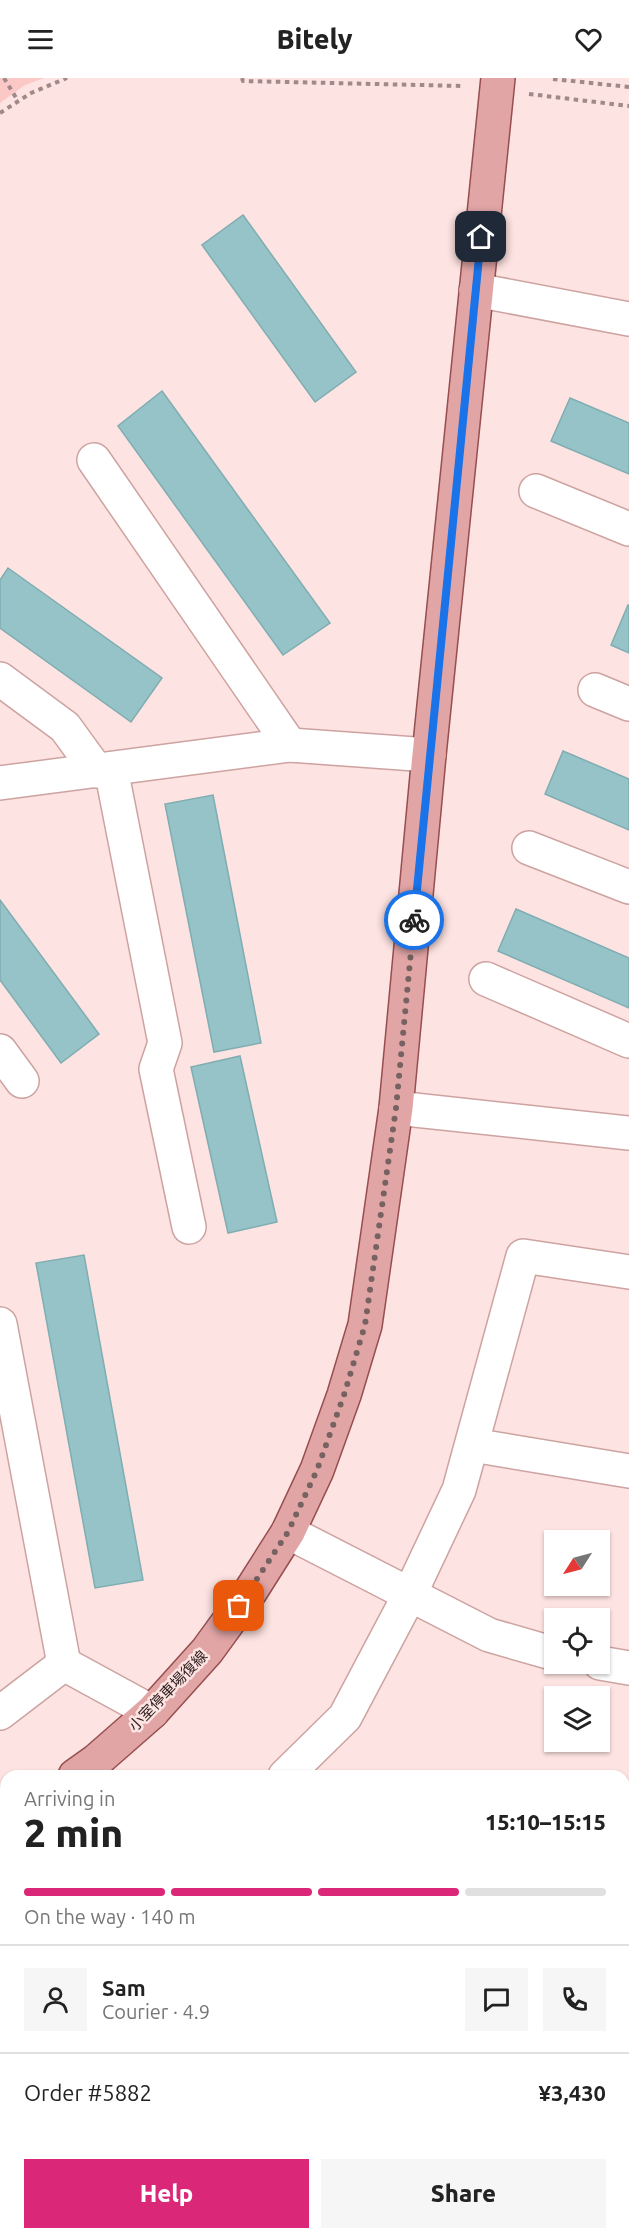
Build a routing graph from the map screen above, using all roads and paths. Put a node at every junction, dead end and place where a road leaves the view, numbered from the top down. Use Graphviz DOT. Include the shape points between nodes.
graph roads {
  1 [pos="4,78"];
  2 [pos="67,78"];
  3 [pos="242,78"];
  4 [pos="498,78"];
  5 [pos="553,79"];
  6 [pos="467,86"];
  7 [pos="629,87"];
  8 [pos="528,94"];
  9 [pos="18,101"];
  10 [pos="629,106"];
  11 [pos="0,113"];
  12 [pos="476,290"];
  13 [pos="629,319"];
  14 [pos="94,460"];
  15 [pos="536,491"];
  16 [pos="629,529"];
  17 [pos="0,680"];
  18 [pos="595,690"];
  19 [pos="629,704"];
  20 [pos="290,745"];
  21 [pos="429,755"];
  22 [pos="104,770"];
  23 [pos="0,783"];
  24 [pos="529,848"];
  25 [pos="629,887"];
  26 [pos="486,979"];
  27 [pos="629,1041"];
  28 [pos="0,1051"];
  29 [pos="22,1081"];
  30 [pos="396,1108"];
  31 [pos="629,1133"];
  32 [pos="189,1227"];
  33 [pos="629,1272"];
  34 [pos="0,1324"];
  35 [pos="472,1445"];
  36 [pos="629,1471"];
  37 [pos="288,1532"];
  38 [pos="409,1596"];
  39 [pos="544,1651"];
  40 [pos="64,1664"];
  41 [pos="610,1665"];
  42 [pos="629,1668"];
  43 [pos="152,1712"];
  44 [pos="0,1713"];
  45 [pos="83,1770"];
  46 [pos="291,1770"];
  1 -- 9 [label="path"];
  2 -- 9 [label="path"];
  3 -- 6 [label="path"];
  4 -- 12 [label="main road, 小室停車場復線"];
  5 -- 7 [label="path"];
  8 -- 10 [label="path"];
  9 -- 11 [label="path"];
  12 -- 13 [label="street"];
  12 -- 21 [label="main road, 小室停車場復線"];
  14 -- 20 [label="street"];
  15 -- 16 [label="street"];
  17 -- 22 [label="street" via="65,727"];
  18 -- 19 [label="street"];
  20 -- 21 [label="street"];
  20 -- 22 [label="street"];
  21 -- 30 [label="main road, 小室停車場復線"];
  22 -- 23 [label="street"];
  22 -- 32 [label="street" via="165,1043 156,1068"];
  24 -- 25 [label="street"];
  26 -- 27 [label="street"];
  28 -- 29 [label="street"];
  30 -- 31 [label="street"];
  30 -- 37 [label="main road, 小室停車場復線" via="365,1325 317,1470"];
  33 -- 35 [label="street" via="523,1256"];
  34 -- 40 [label="street"];
  35 -- 36 [label="street"];
  35 -- 38 [label="street" via="459,1490"];
  37 -- 38 [label="street"];
  37 -- 43 [label="main road, 小室停車場復線" via="207,1651"];
  38 -- 39 [label="street" via="489,1635"];
  38 -- 46 [label="street" via="345,1717"];
  40 -- 43 [label="street"];
  40 -- 44 [label="street"];
  41 -- 42 [label="street"];
  43 -- 45 [label="main road, 小室停車場復線"];
}
